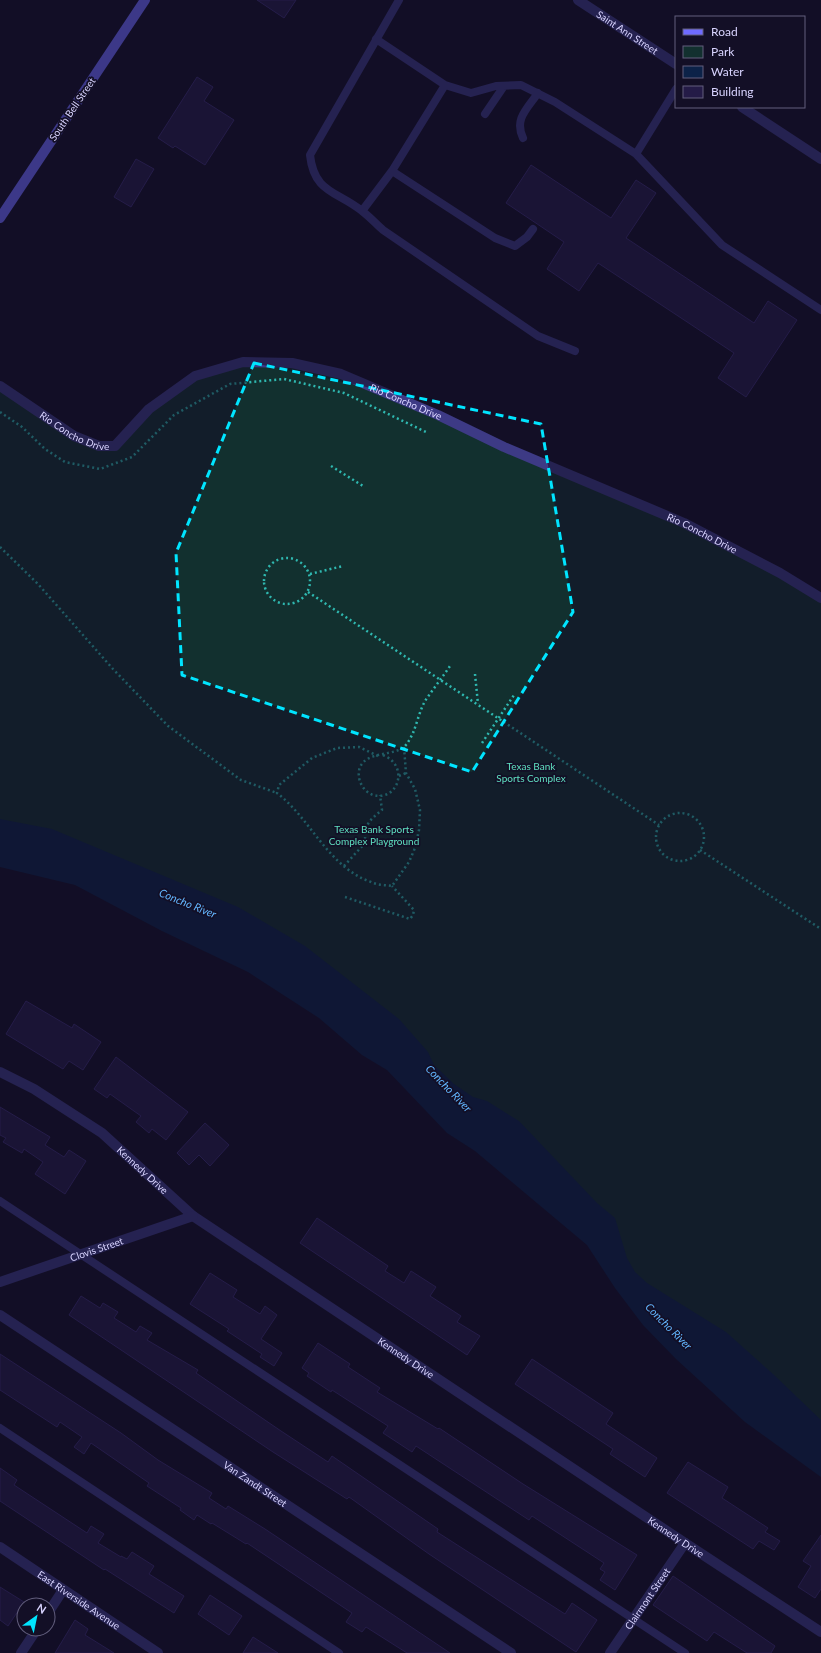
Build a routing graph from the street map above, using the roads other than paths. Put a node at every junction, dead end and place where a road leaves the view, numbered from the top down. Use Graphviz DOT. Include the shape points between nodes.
graph roads {
  1 [pos="145,0"];
  2 [pos="399,0"];
  3 [pos="578,0"];
  4 [pos="376,39"];
  5 [pos="675,63"];
  6 [pos="445,85"];
  7 [pos="504,86"];
  8 [pos="675,91"];
  9 [pos="538,93"];
  10 [pos="744,108"];
  11 [pos="485,114"];
  12 [pos="523,138"];
  13 [pos="636,154"];
  14 [pos="821,159"];
  15 [pos="392,171"];
  16 [pos="362,211"];
  17 [pos="0,218"];
  18 [pos="533,229"];
  19 [pos="821,310"];
  20 [pos="575,351"];
  21 [pos="0,386"];
  22 [pos="821,598"];
  23 [pos="0,1072"];
  24 [pos="0,1201"];
  25 [pos="193,1216"];
  26 [pos="80,1254"];
  27 [pos="0,1282"];
  28 [pos="0,1314"];
  29 [pos="0,1428"];
  30 [pos="685,1543"];
  31 [pos="0,1547"];
  32 [pos="63,1590"];
  33 [pos="56,1600"];
  34 [pos="633,1619"];
  35 [pos="821,1632"];
  36 [pos="32,1637"];
  37 [pos="154,1652"];
  38 [pos="21,1653"];
  39 [pos="339,1653"];
  40 [pos="511,1653"];
  41 [pos="610,1653"];
  42 [pos="684,1653"];
  1 -- 17 [label="main road, South Bell Street"];
  2 -- 4 [label="lane"];
  3 -- 5 [label="street, Saint Ann Street"];
  4 -- 6 [label="lane"];
  4 -- 16 [label="lane" via="310,155 312,170 324,187"];
  6 -- 7 [label="lane" via="471,93"];
  6 -- 15 [label="lane"];
  7 -- 9 [label="lane" via="521,86"];
  7 -- 11 [label="lane"];
  8 -- 13 [label="lane"];
  9 -- 12 [label="lane" via="520,120 518,128"];
  9 -- 13 [label="lane"];
  10 -- 14 [label="street"];
  13 -- 19 [label="lane" via="722,244"];
  15 -- 16 [label="lane"];
  15 -- 18 [label="lane" via="495,238 515,246"];
  16 -- 20 [label="lane" via="383,230 538,336"];
  21 -- 22 [label="street, Rio Concho Drive" via="74,436 99,446 115,446 149,409 195,376 243,362 292,363 341,374 438,415 504,447 684,523 780,573"];
  23 -- 25 [label="street, Kennedy Drive" via="34,1089 102,1133"];
  24 -- 26 [label="lane"];
  25 -- 26 [label="street, Clovis Street"];
  25 -- 30 [label="street, Kennedy Drive"];
  26 -- 27 [label="street, Clovis Street"];
  26 -- 34 [label="lane"];
  28 -- 40 [label="street, Van Zandt Street"];
  29 -- 39 [label="lane"];
  30 -- 34 [label="street, Clairmont Street"];
  30 -- 35 [label="street, Kennedy Drive"];
  31 -- 32 [label="street, East Riverside Avenue"];
  32 -- 33 [label="street"];
  32 -- 37 [label="street, East Riverside Avenue"];
  34 -- 41 [label="street, Clairmont Street"];
  34 -- 42 [label="lane"];
  36 -- 38 [label="street"];
}
